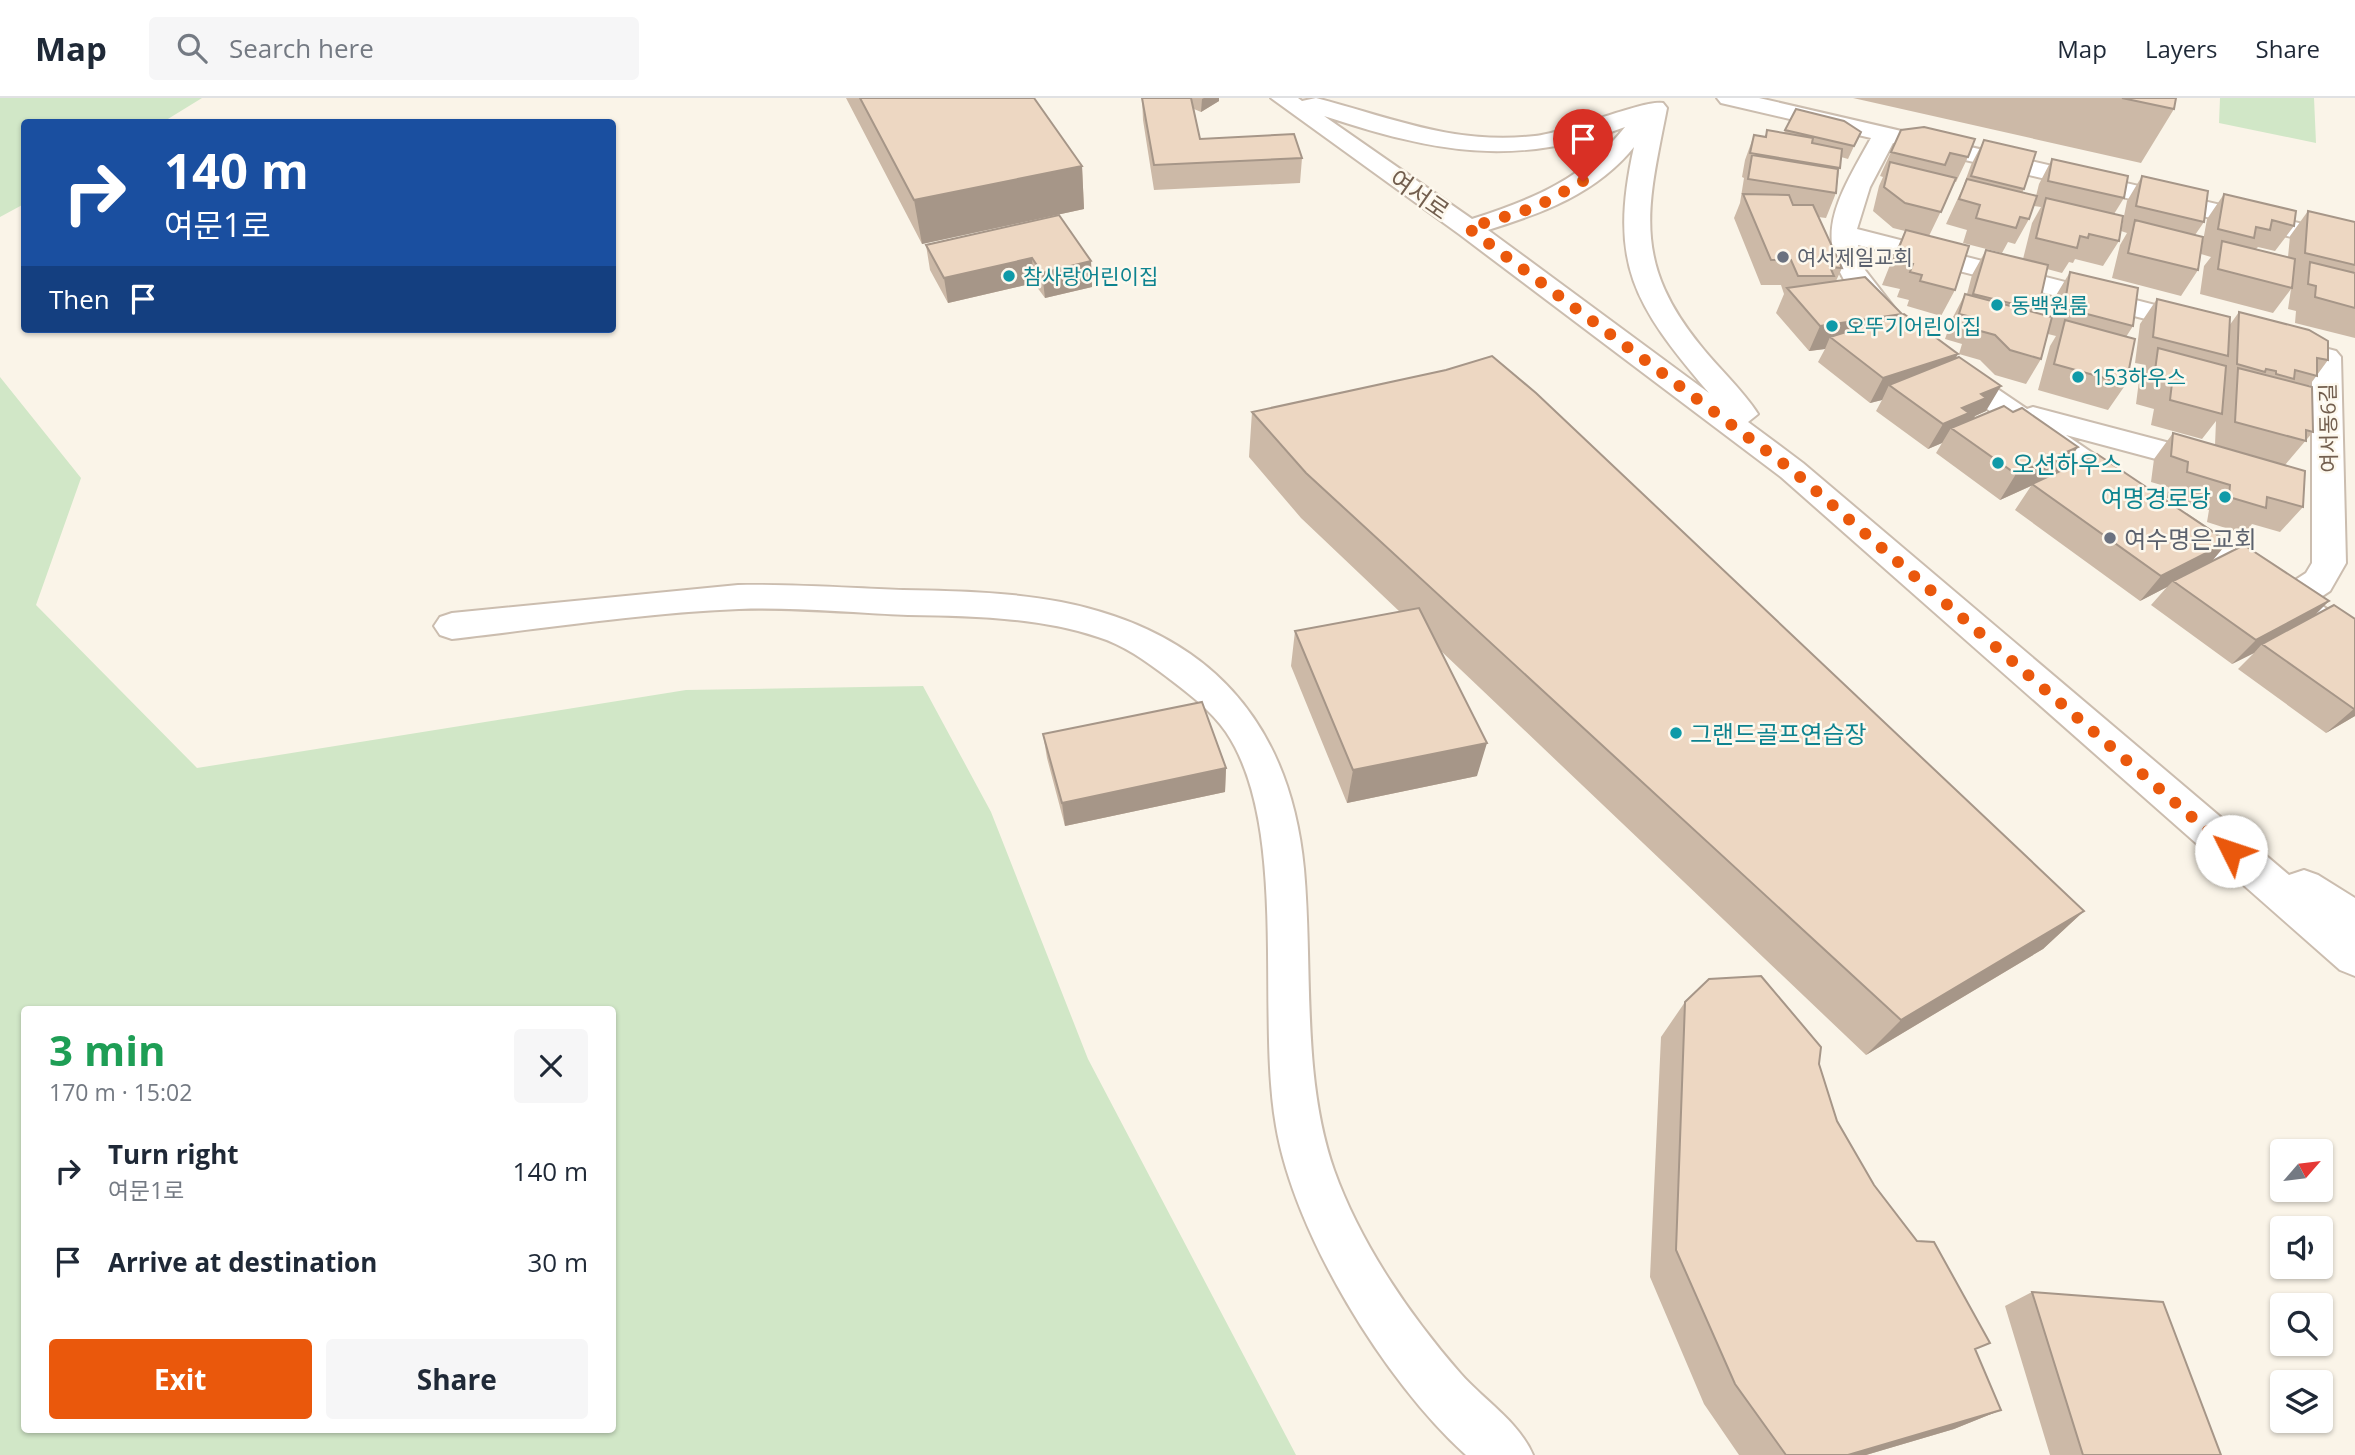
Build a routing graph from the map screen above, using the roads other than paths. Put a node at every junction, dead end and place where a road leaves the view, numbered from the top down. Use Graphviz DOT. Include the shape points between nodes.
graph roads {
  1 [pos="1283,98"];
  2 [pos="1293,98"];
  3 [pos="1729,98"];
  4 [pos="1659,103"];
  5 [pos="1885,135"];
  6 [pos="1468,228"];
  7 [pos="1843,233"];
  8 [pos="2355,244"];
  9 [pos="2219,330"];
  10 [pos="2259,340"];
  11 [pos="2005,409"];
  12 [pos="1792,470"];
  13 [pos="2234,470"];
  14 [pos="2290,601"];
  15 [pos="452,626"];
  16 [pos="2355,646"];
  17 [pos="2347,938"];
  18 [pos="2355,979"];
  19 [pos="1506,1455"];
  1 -- 6 [label="street, 여서로"];
  2 -- 4 [label="street" via="1404,135 1488,147 1575,136"];
  3 -- 5 [label="street"];
  4 -- 6 [label="street" via="1598,171 1568,191 1536,207"];
  4 -- 12 [label="street" via="1635,217 1643,268 1668,324"];
  5 -- 7 [label="street" via="1849,202"];
  5 -- 8 [label="street"];
  6 -- 12 [label="street, 여서로"];
  7 -- 9 [label="street"];
  7 -- 11 [label="street" via="1857,282 1917,343"];
  10 -- 14 [label="street, 여서동6길" via="2326,357 2315,491 2329,563 2318,582"];
  11 -- 13 [label="street"];
  11 -- 14 [label="street"];
  12 -- 17 [label="street, 여서로" via="2171,800"];
  14 -- 16 [label="street"];
  15 -- 19 [label="street" via="740,597 1006,605 1115,628 1163,655 1204,686 1242,726 1266,778 1282,839 1289,1033 1299,1126 1312,1179 1381,1307 1477,1433"];
  17 -- 18 [label="street"];
}
